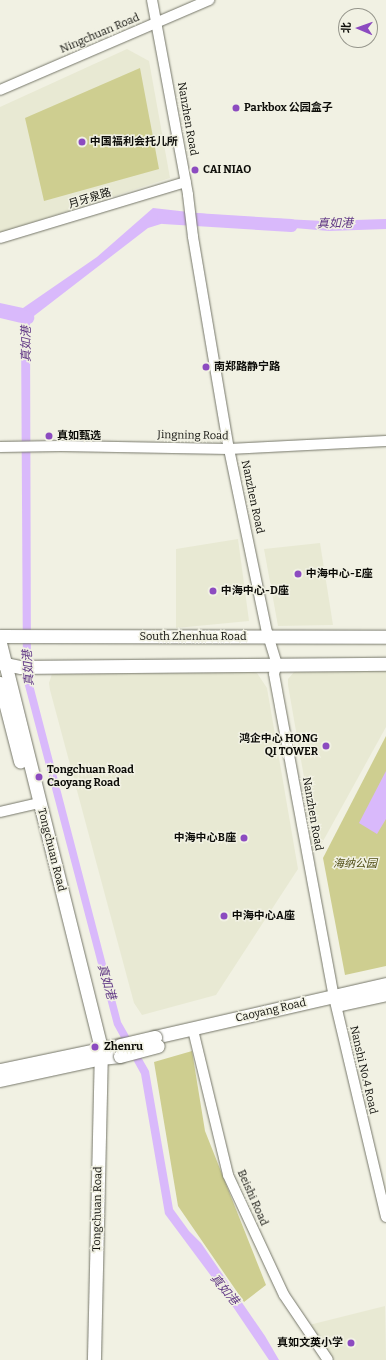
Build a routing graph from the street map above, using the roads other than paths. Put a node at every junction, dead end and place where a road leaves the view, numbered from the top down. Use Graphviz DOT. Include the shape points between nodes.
graph roads {
  1 [pos="152,0"];
  2 [pos="210,0"];
  3 [pos="157,23"];
  4 [pos="0,90"];
  5 [pos="186,182"];
  6 [pos="0,238"];
  7 [pos="386,441"];
  8 [pos="0,447"];
  9 [pos="229,449"];
  10 [pos="0,636"];
  11 [pos="269,637"];
  12 [pos="386,637"];
  13 [pos="0,642"];
  14 [pos="3,664"];
  15 [pos="277,664"];
  16 [pos="386,664"];
  17 [pos="0,683"];
  18 [pos="36,804"];
  19 [pos="0,812"];
  20 [pos="386,984"];
  21 [pos="386,994"];
  22 [pos="335,1001"];
  23 [pos="195,1033"];
  24 [pos="98,1052"];
  25 [pos="0,1070"];
  26 [pos="0,1080"];
  27 [pos="386,1217"];
  28 [pos="94,1360"];
  29 [pos="328,1360"];
  1 -- 3 [label="street, Nanzhen Road"];
  2 -- 3 [label="street, Ningchuan Road"];
  3 -- 4 [label="street, Ningchuan Road"];
  3 -- 5 [label="street, Nanzhen Road"];
  5 -- 6 [label="street, 月牙泉路"];
  5 -- 9 [label="street, Nanzhen Road"];
  7 -- 9 [label="street, Jingning Road"];
  8 -- 9 [label="street, Jingning Road"];
  9 -- 11 [label="street, Nanzhen Road"];
  10 -- 11 [label="main road, South Zhenhua Road"];
  11 -- 12 [label="main road, South Zhenhua Road"];
  11 -- 15 [label="street, Nanzhen Road"];
  13 -- 14 [label="main road, Tongchuan Road"];
  14 -- 15 [label="main road" via="43,667"];
  14 -- 18 [label="main road, Tongchuan Road"];
  15 -- 16 [label="main road"];
  15 -- 22 [label="street, Nanzhen Road" via="274,674"];
  17 -- 18 [label="main road, Tongchuan Road"];
  18 -- 19 [label="street"];
  18 -- 24 [label="main road, Tongchuan Road"];
  20 -- 22 [label="main road, Caoyang Road"];
  21 -- 22 [label="main road, Caoyang Road"];
  22 -- 23 [label="main road, Caoyang Road"];
  22 -- 27 [label="street, Nanshi No.4 Road"];
  23 -- 24 [label="main road, Caoyang Road, bridge" via="120,1050"];
  23 -- 29 [label="street, Beishi Road" via="228,1175 284,1295"];
  24 -- 25 [label="main road"];
  24 -- 26 [label="main road"];
  24 -- 28 [label="main road, Tongchuan Road"];
}
